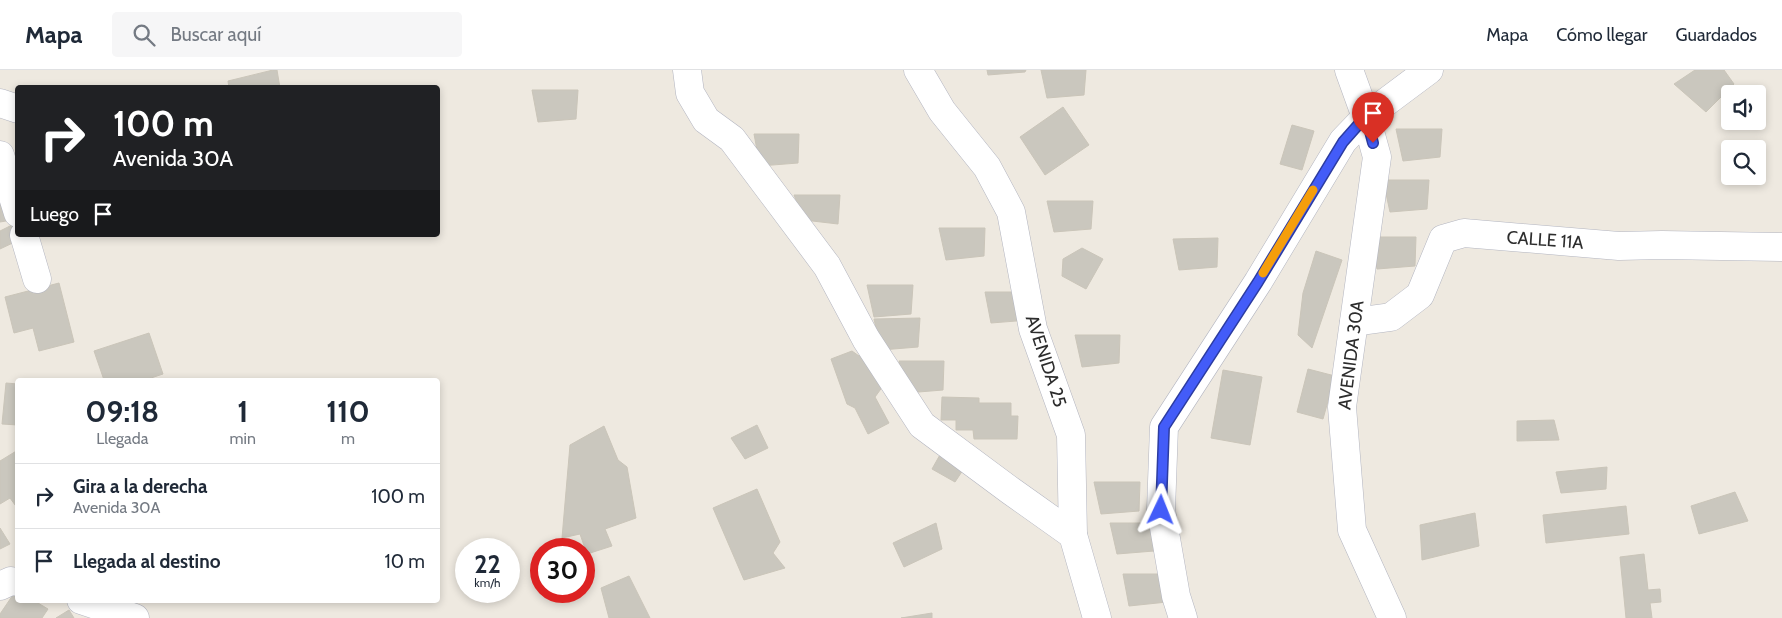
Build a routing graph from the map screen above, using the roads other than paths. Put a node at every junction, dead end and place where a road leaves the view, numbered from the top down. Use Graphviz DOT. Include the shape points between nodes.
graph roads {
  1 [pos="687,70"];
  2 [pos="918,70"];
  3 [pos="1349,70"];
  4 [pos="1429,70"];
  5 [pos="0,103"];
  6 [pos="15,108"];
  7 [pos="1366,116"];
  8 [pos="0,156"];
  9 [pos="15,204"];
  10 [pos="25,237"];
  11 [pos="1782,247"];
  12 [pos="37,280"];
  13 [pos="1354,322"];
  14 [pos="1073,535"];
  15 [pos="89,603"];
  16 [pos="135,618"];
  17 [pos="1097,618"];
  18 [pos="1183,618"];
  19 [pos="1392,618"];
  1 -- 14 [label="street" via="690,93 706,120 732,139 827,266 866,339 922,425"];
  2 -- 14 [label="street, AVENIDA 25" via="942,111 987,167 1011,212 1033,329 1071,435"];
  3 -- 7 [label="street, AVENIDA 30A"];
  4 -- 7 [label="street"];
  5 -- 6 [label="street"];
  7 -- 13 [label="street, AVENIDA 30A" via="1377,157"];
  7 -- 18 [label="street" via="1343,142 1164,427 1161,510"];
  8 -- 9 [label="street"];
  10 -- 12 [label="street"];
  11 -- 13 [label="street, CALLE 11A" via="1619,246 1464,233 1443,239 1420,295 1391,317"];
  13 -- 19 [label="street, AVENIDA 30A" via="1342,407 1352,530"];
  14 -- 17 [label="street, AVENIDA 25"];
  15 -- 16 [label="street"];
}
